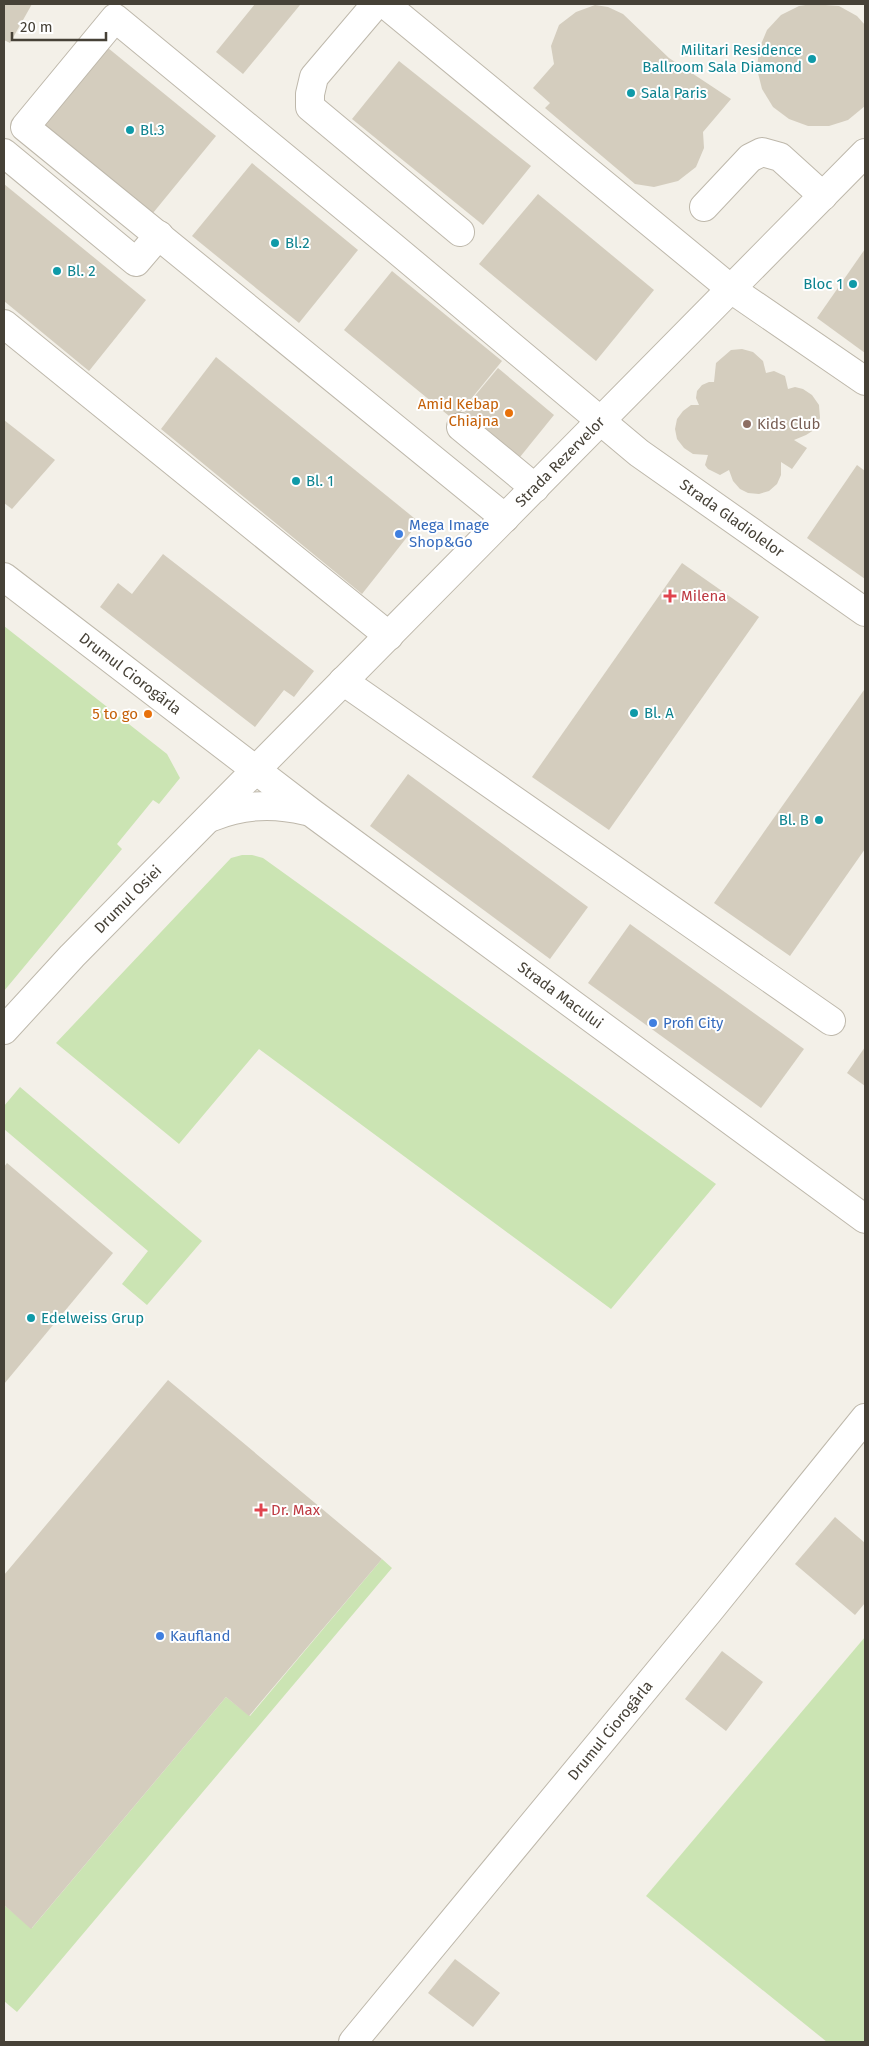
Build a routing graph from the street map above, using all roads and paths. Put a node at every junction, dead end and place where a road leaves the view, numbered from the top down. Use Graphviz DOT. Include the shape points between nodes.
graph roads {
  1 [pos="376,4"];
  2 [pos="386,4"];
  3 [pos="4,153"];
  4 [pos="861,165"];
  5 [pos="824,196"];
  6 [pos="704,207"];
  7 [pos="460,232"];
  8 [pos="159,235"];
  9 [pos="731,289"];
  10 [pos="4,324"];
  11 [pos="865,381"];
  12 [pos="601,421"];
  13 [pos="461,427"];
  14 [pos="535,488"];
  15 [pos="505,518"];
  16 [pos="4,577"];
  17 [pos="865,612"];
  18 [pos="389,636"];
  19 [pos="343,681"];
  20 [pos="256,770"];
  21 [pos="312,813"];
  22 [pos="208,819"];
  23 [pos="831,1021"];
  24 [pos="4,1030"];
  25 [pos="865,1219"];
  26 [pos="865,1418"];
  27 [pos="353,2042"];
  1 -- 7 [label="street" via="314,77 310,107"];
  2 -- 9 [label="street"];
  3 -- 8 [label="street" via="136,262"];
  4 -- 5 [label="street, Strada Rezervelor"];
  5 -- 6 [label="street" via="780,157 762,152 750,158"];
  5 -- 9 [label="street, Strada Rezervelor"];
  8 -- 12 [label="street, Strada Gladiolelor" via="25,127 114,18"];
  8 -- 15 [label="street"];
  9 -- 11 [label="street"];
  9 -- 12 [label="street, Strada Rezervelor"];
  10 -- 18 [label="street"];
  12 -- 14 [label="street, Strada Rezervelor"];
  12 -- 17 [label="street, Strada Gladiolelor" via="645,458"];
  13 -- 14 [label="street"];
  14 -- 15 [label="street, Strada Rezervelor"];
  15 -- 18 [label="street, Strada Rezervelor"];
  16 -- 20 [label="street, Drumul Ciorogârla"];
  18 -- 19 [label="street, Strada Rezervelor"];
  19 -- 20 [label="street, Strada Rezervelor"];
  19 -- 23 [label="street"];
  20 -- 21 [label="street, Strada Macului"];
  20 -- 22 [label="street, Drumul Osiei"];
  21 -- 22 [label="street" via="291,807 259,806 224,812"];
  21 -- 25 [label="street, Strada Macului"];
  22 -- 24 [label="street, Drumul Osiei" via="72,956"];
  26 -- 27 [label="street, Drumul Ciorogârla"];
}
